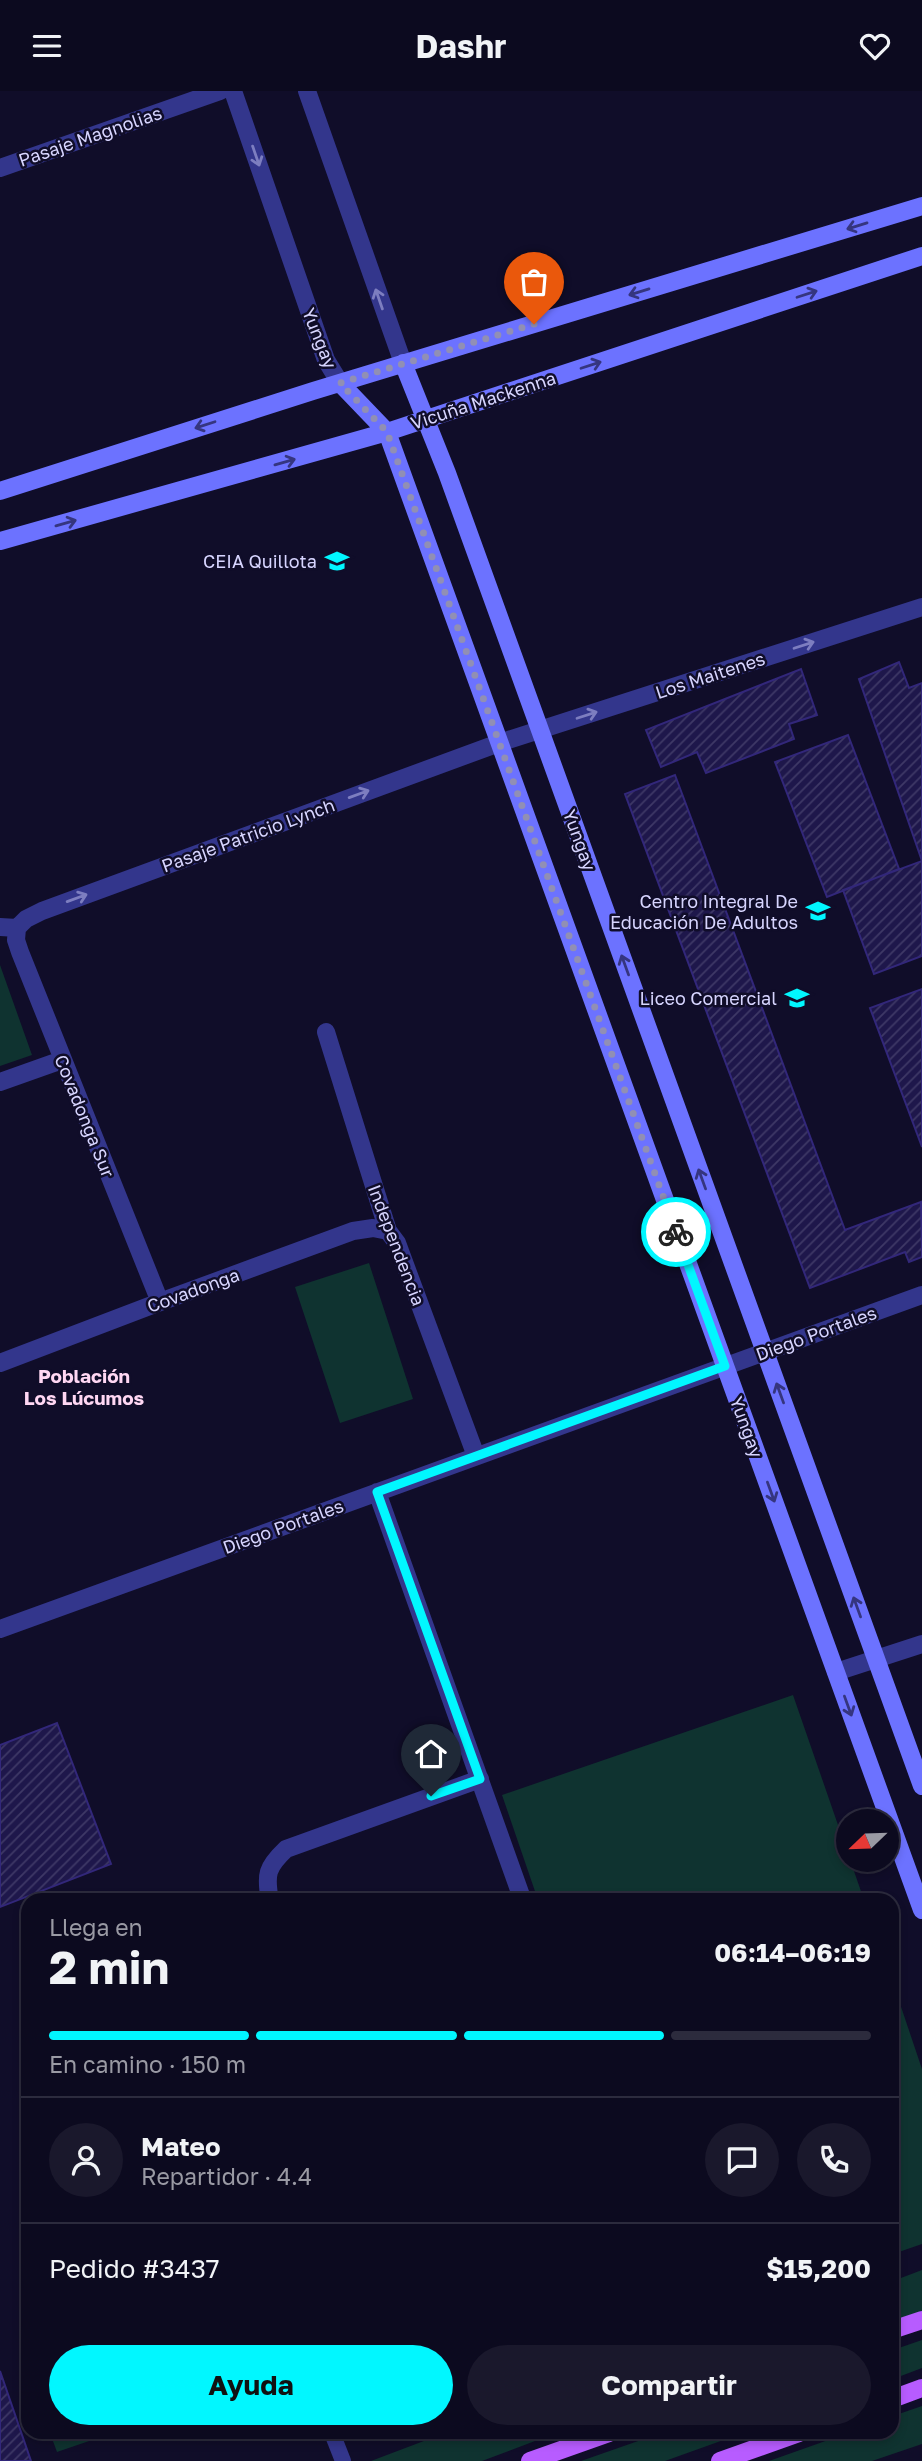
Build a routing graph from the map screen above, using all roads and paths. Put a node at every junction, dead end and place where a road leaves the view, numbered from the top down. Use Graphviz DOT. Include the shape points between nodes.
graph roads {
  1 [pos="220,91"];
  2 [pos="233,91"];
  3 [pos="307,91"];
  4 [pos="0,168"];
  5 [pos="922,206"];
  6 [pos="922,256"];
  7 [pos="403,363"];
  8 [pos="340,383"];
  9 [pos="427,419"];
  10 [pos="387,432"];
  11 [pos="0,491"];
  12 [pos="0,541"];
  13 [pos="922,607"];
  14 [pos="540,730"];
  15 [pos="499,743"];
  16 [pos="8,927"];
  17 [pos="326,1032"];
  18 [pos="62,1060"];
  19 [pos="0,1082"];
  20 [pos="388,1231"];
  21 [pos="922,1295"];
  22 [pos="159,1302"];
  23 [pos="765,1351"];
  24 [pos="0,1363"];
  25 [pos="725,1366"];
  26 [pos="476,1456"];
  27 [pos="377,1492"];
  28 [pos="0,1629"];
  29 [pos="922,1644"];
  30 [pos="876,1659"];
  31 [pos="836,1672"];
  32 [pos="480,1779"];
  33 [pos="922,1786"];
  34 [pos="269,1893"];
  35 [pos="520,1893"];
  36 [pos="922,1910"];
  37 [pos="922,2320"];
  38 [pos="899,2328"];
  39 [pos="922,2388"];
  40 [pos="899,2396"];
  41 [pos="334,2439"];
  42 [pos="592,2439"];
  43 [pos="782,2439"];
  44 [pos="343,2461"];
  45 [pos="530,2461"];
  46 [pos="720,2461"];
  1 -- 4 [label="street, Pasaje Magnolias"];
  2 -- 8 [label="street, Yungay, one-way" via="326,360"];
  7 -- 3 [label="street, Yungay, one-way"];
  5 -- 7 [label="street, one-way"];
  9 -- 6 [label="street, Vicuña Mackenna, one-way"];
  7 -- 8 [label="street"];
  7 -- 9 [label="street, Yungay"];
  8 -- 10 [label="street, Yungay"];
  8 -- 11 [label="street, one-way"];
  9 -- 10 [label="street, Vicuña Mackenna"];
  9 -- 14 [label="street, Yungay"];
  12 -- 10 [label="street, Vicuña Mackenna, one-way"];
  10 -- 15 [label="street, Yungay"];
  14 -- 13 [label="street, Los Maitenes, one-way"];
  14 -- 15 [label="street, Los Maitenes"];
  23 -- 14 [label="street, Yungay, one-way"];
  16 -- 15 [label="street, Pasaje Patricio Lynch, one-way"];
  15 -- 25 [label="street, Yungay"];
  16 -- 18 [label="street, Covadonga Sur"];
  17 -- 20 [label="street, Independencia"];
  18 -- 19 [label="street"];
  18 -- 22 [label="street, Covadonga Sur"];
  20 -- 22 [label="street, Covadonga" via="353,1231"];
  20 -- 26 [label="street, Independencia" via="397,1243"];
  21 -- 23 [label="street, Diego Portales"];
  22 -- 24 [label="street, Covadonga"];
  23 -- 25 [label="street, Diego Portales"];
  30 -- 23 [label="street, Yungay, one-way"];
  25 -- 26 [label="street, Diego Portales"];
  25 -- 31 [label="street, Yungay, one-way"];
  26 -- 27 [label="street, Diego Portales"];
  27 -- 28 [label="street, Diego Portales"];
  27 -- 32 [label="street"];
  29 -- 30 [label="street"];
  30 -- 31 [label="street"];
  30 -- 33 [label="street, Yungay"];
  31 -- 36 [label="street, Yungay, one-way"];
  32 -- 34 [label="street" via="286,1849 270,1864"];
  32 -- 35 [label="street"];
  37 -- 38 [label="main road"];
  39 -- 40 [label="main road"];
  41 -- 44 [label="lane"];
  42 -- 45 [label="main road"];
  43 -- 46 [label="main road"];
}
